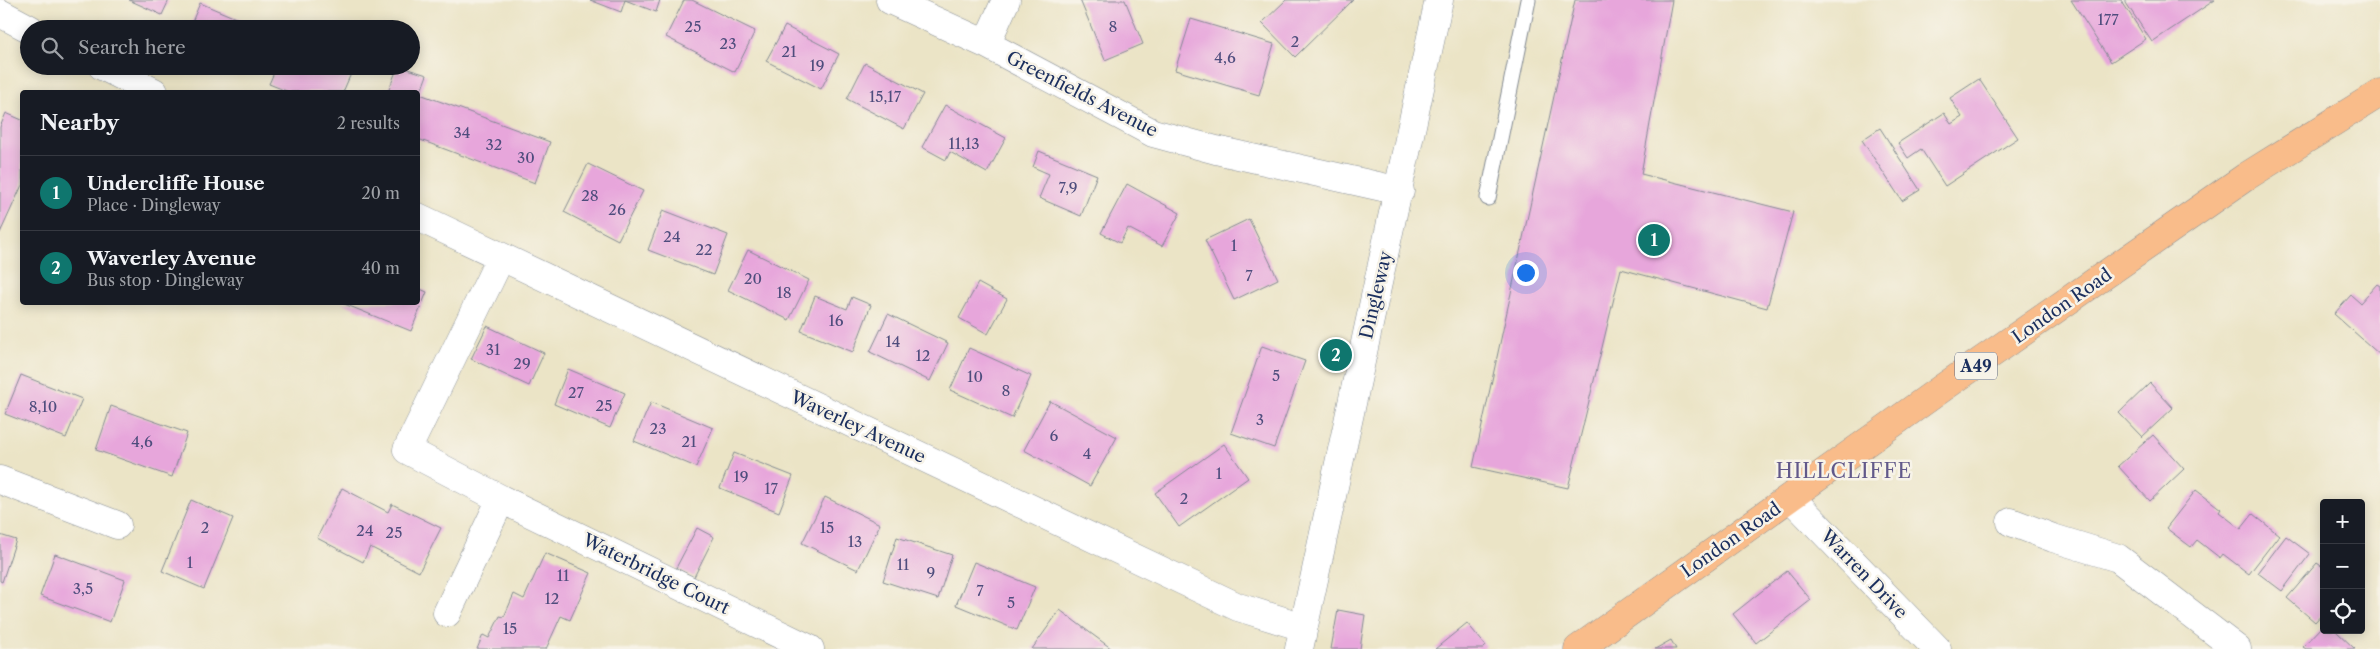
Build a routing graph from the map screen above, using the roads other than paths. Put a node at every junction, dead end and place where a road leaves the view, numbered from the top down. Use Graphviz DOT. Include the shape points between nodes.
graph roads {
  1 [pos="890,0"];
  2 [pos="1006,0"];
  3 [pos="1439,0"];
  4 [pos="1528,0"];
  5 [pos="0,13"];
  6 [pos="20,24"];
  7 [pos="986,44"];
  8 [pos="120,75"];
  9 [pos="150,90"];
  10 [pos="2380,93"];
  11 [pos="1400,191"];
  12 [pos="1488,198"];
  13 [pos="420,218"];
  14 [pos="501,258"];
  15 [pos="0,480"];
  16 [pos="1791,498"];
  17 [pos="501,500"];
  18 [pos="2011,522"];
  19 [pos="117,525"];
  20 [pos="447,613"];
  21 [pos="1301,638"];
  22 [pos="810,649"];
  23 [pos="1578,649"];
  24 [pos="1937,649"];
  25 [pos="2237,649"];
  1 -- 7 [label="street, Greenfields Avenue"];
  2 -- 7 [label="street"];
  3 -- 11 [label="street, Dingleway"];
  4 -- 12 [label="lane"];
  5 -- 6 [label="street"];
  7 -- 11 [label="street, Greenfields Avenue" via="1153,134"];
  8 -- 9 [label="street"];
  10 -- 16 [label="highway, London Road / A49" via="2247,176"];
  11 -- 21 [label="street, Dingleway"];
  13 -- 14 [label="street, Waverley Avenue"];
  14 -- 17 [label="street, Waterbridge Court" via="407,450"];
  14 -- 21 [label="street, Waverley Avenue"];
  15 -- 19 [label="street"];
  16 -- 23 [label="highway, London Road / A49"];
  16 -- 24 [label="street, Warren Drive"];
  17 -- 20 [label="street"];
  17 -- 22 [label="street, Waterbridge Court"];
  18 -- 25 [label="street" via="2118,558"];
}
